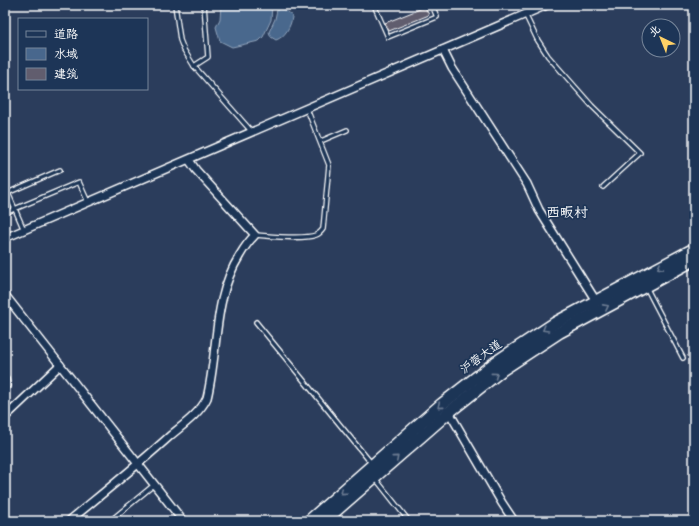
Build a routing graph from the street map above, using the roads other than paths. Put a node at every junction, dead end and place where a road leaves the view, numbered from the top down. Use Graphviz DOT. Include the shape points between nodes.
graph roads {
  1 [pos="175,5"];
  2 [pos="204,5"];
  3 [pos="374,5"];
  4 [pos="432,5"];
  5 [pos="547,5"];
  6 [pos="525,14"];
  7 [pos="442,50"];
  8 [pos="194,66"];
  9 [pos="307,109"];
  10 [pos="347,130"];
  11 [pos="253,132"];
  12 [pos="321,142"];
  13 [pos="189,160"];
  14 [pos="60,170"];
  15 [pos="5,186"];
  16 [pos="603,187"];
  17 [pos="6,193"];
  18 [pos="88,203"];
  19 [pos="15,209"];
  20 [pos="5,213"];
  21 [pos="24,230"];
  22 [pos="255,235"];
  23 [pos="5,238"];
  24 [pos="694,249"];
  25 [pos="694,260"];
  26 [pos="645,286"];
  27 [pos="5,295"];
  28 [pos="596,302"];
  29 [pos="256,322"];
  30 [pos="683,358"];
  31 [pos="60,365"];
  32 [pos="7,379"];
  33 [pos="5,389"];
  34 [pos="449,412"];
  35 [pos="5,417"];
  36 [pos="138,464"];
  37 [pos="373,465"];
  38 [pos="374,477"];
  39 [pos="154,484"];
  40 [pos="69,521"];
  41 [pos="110,521"];
  42 [pos="183,521"];
  43 [pos="309,521"];
  44 [pos="324,521"];
  45 [pos="409,521"];
  46 [pos="514,521"];
  1 -- 8 [label="lane" via="180,40"];
  2 -- 8 [label="lane" via="208,57"];
  3 -- 4 [label="lane" via="388,37 437,17"];
  5 -- 6 [label="street"];
  6 -- 7 [label="street"];
  6 -- 16 [label="lane" via="548,56 592,106 640,153"];
  7 -- 9 [label="street"];
  7 -- 28 [label="street" via="527,184 539,210"];
  8 -- 11 [label="lane"];
  9 -- 11 [label="street"];
  9 -- 12 [label="lane"];
  10 -- 12 [label="lane"];
  11 -- 13 [label="street"];
  12 -- 22 [label="lane" via="330,165 323,229 314,236"];
  13 -- 18 [label="street"];
  13 -- 22 [label="street"];
  14 -- 17 [label="lane"];
  15 -- 17 [label="lane"];
  17 -- 19 [label="lane"];
  18 -- 19 [label="lane" via="79,182"];
  18 -- 21 [label="street"];
  19 -- 20 [label="lane"];
  19 -- 21 [label="lane"];
  21 -- 23 [label="street"];
  22 -- 36 [label="street" via="236,261 222,296 205,401 186,422"];
  24 -- 28 [label="main road, 沪蓉大道, one-way"];
  25 -- 26 [label="main road, 沪蓉大道"];
  26 -- 30 [label="lane"];
  34 -- 26 [label="main road, 沪蓉大道, one-way" via="540,344"];
  27 -- 31 [label="street"];
  28 -- 37 [label="main road, 沪蓉大道, one-way" via="555,323 496,362 460,389"];
  29 -- 37 [label="lane"];
  31 -- 35 [label="street"];
  31 -- 36 [label="street"];
  32 -- 33 [label="lane" via="8,386"];
  38 -- 34 [label="main road, 沪蓉大道, one-way"];
  34 -- 46 [label="street"];
  36 -- 39 [label="street"];
  36 -- 40 [label="street"];
  37 -- 43 [label="main road, 沪蓉大道, one-way"];
  38 -- 44 [label="main road, 沪蓉大道"];
  38 -- 45 [label="lane"];
  39 -- 41 [label="lane"];
  39 -- 42 [label="street"];
}
